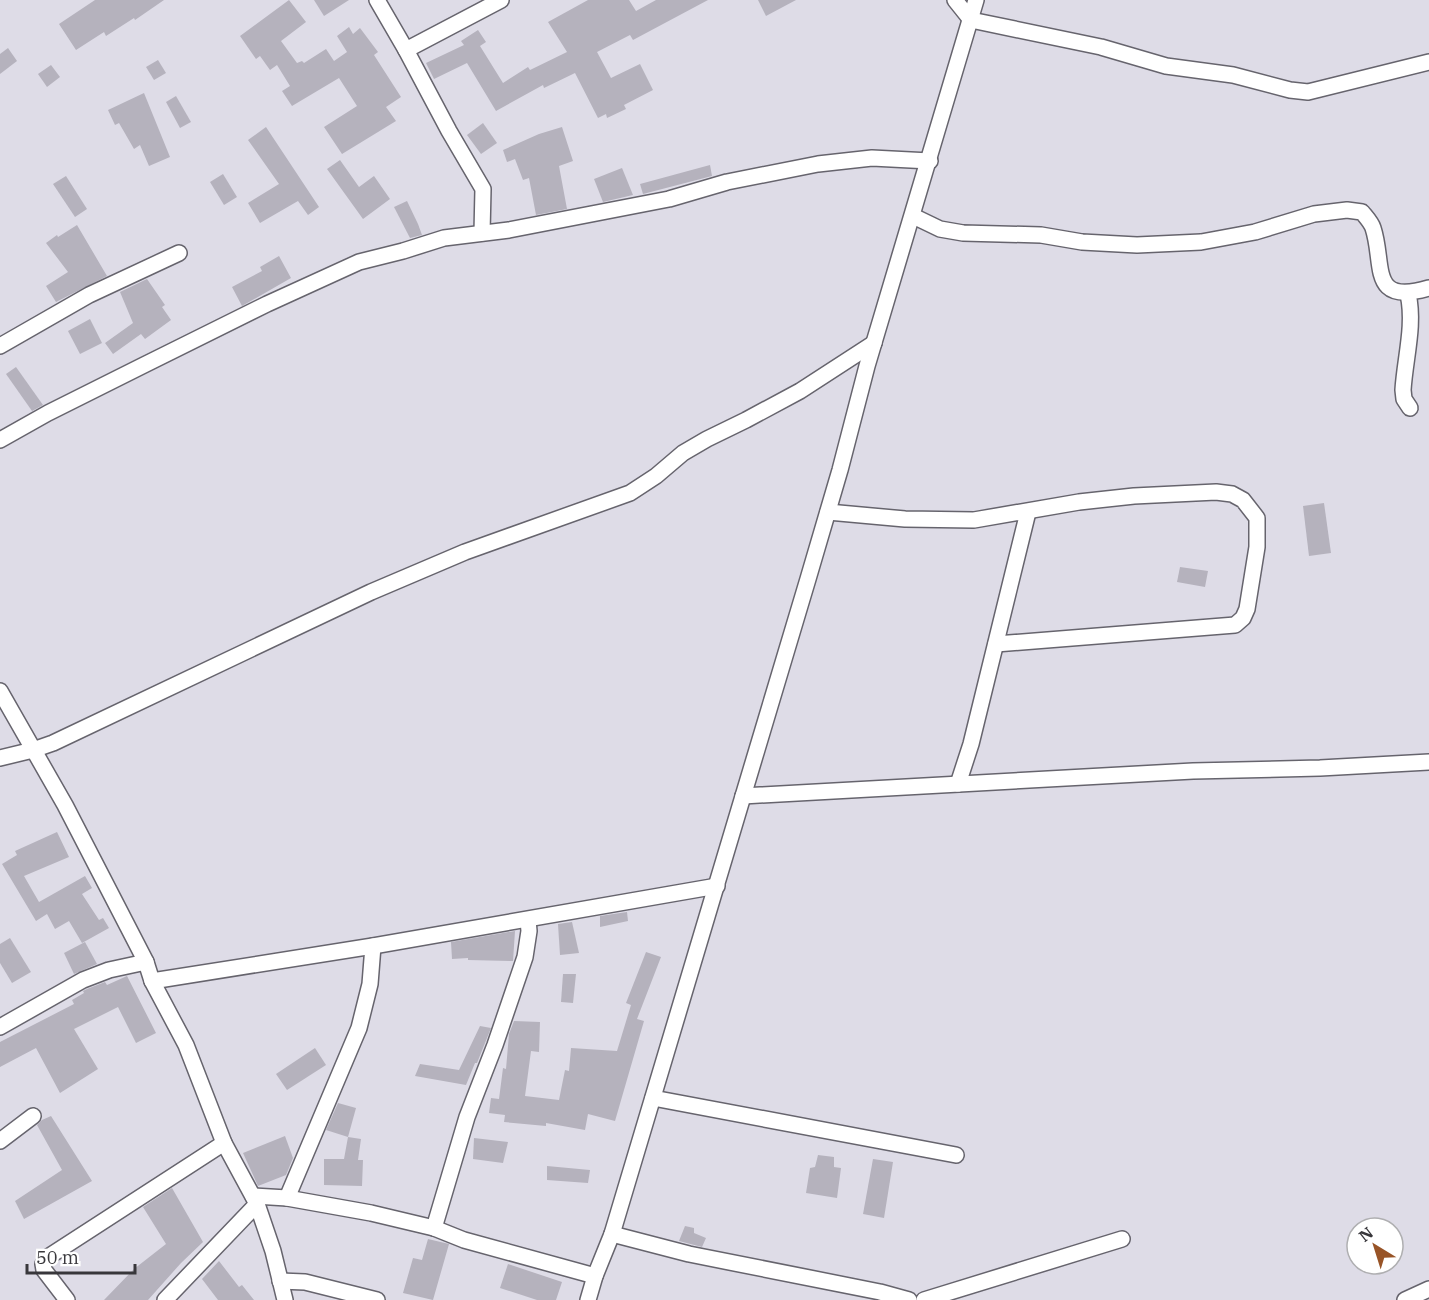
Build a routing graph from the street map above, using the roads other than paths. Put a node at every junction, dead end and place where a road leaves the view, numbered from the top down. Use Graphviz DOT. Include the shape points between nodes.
graph roads {
  1 [pos="377,0"];
  2 [pos="501,0"];
  3 [pos="955,0"];
  4 [pos="976,0"];
  5 [pos="970,20"];
  6 [pos="406,50"];
  7 [pos="1429,62"];
  8 [pos="930,161"];
  9 [pos="913,216"];
  10 [pos="482,233"];
  11 [pos="179,253"];
  12 [pos="1429,288"];
  13 [pos="1408,294"];
  14 [pos="874,343"];
  15 [pos="0,346"];
  16 [pos="1410,408"];
  17 [pos="0,440"];
  18 [pos="828,512"];
  19 [pos="1028,512"];
  20 [pos="996,644"];
  21 [pos="0,691"];
  22 [pos="33,750"];
  23 [pos="0,758"];
  24 [pos="1429,762"];
  25 [pos="958,784"];
  26 [pos="743,795"];
  27 [pos="717,886"];
  28 [pos="528,920"];
  29 [pos="373,946"];
  30 [pos="146,962"];
  31 [pos="152,981"];
  32 [pos="0,1027"];
  33 [pos="653,1098"];
  34 [pos="33,1116"];
  35 [pos="0,1141"];
  36 [pos="224,1143"];
  37 [pos="956,1155"];
  38 [pos="287,1198"];
  39 [pos="255,1200"];
  40 [pos="434,1228"];
  41 [pos="612,1234"];
  42 [pos="1122,1239"];
  43 [pos="595,1276"];
  44 [pos="280,1281"];
  45 [pos="1429,1289"];
  46 [pos="67,1300"];
  47 [pos="165,1300"];
  48 [pos="285,1300"];
  49 [pos="377,1300"];
  50 [pos="588,1300"];
  51 [pos="909,1300"];
  52 [pos="924,1300"];
  53 [pos="1405,1300"];
  1 -- 6 [label="street"];
  2 -- 6 [label="street"];
  3 -- 5 [label="street"];
  4 -- 5 [label="street"];
  5 -- 7 [label="street" via="1101,47 1166,66 1233,75 1308,92"];
  5 -- 8 [label="street"];
  6 -- 10 [label="street" via="483,189"];
  8 -- 9 [label="street"];
  8 -- 10 [label="street" via="872,158 818,164 727,182 669,199"];
  9 -- 13 [label="street" via="940,229 963,233 1041,235 1137,245 1201,242 1255,232 1314,214 1362,212 1373,226 1381,277 1388,286"];
  9 -- 14 [label="street"];
  10 -- 17 [label="street" via="444,238 359,262 267,304"];
  11 -- 15 [label="street" via="89,295"];
  12 -- 13 [label="street"];
  13 -- 16 [label="street" via="1411,321 1403,390"];
  14 -- 18 [label="street"];
  14 -- 22 [label="street" via="801,391 683,453 630,493 465,552 392,583"];
  18 -- 19 [label="street" via="974,520"];
  18 -- 26 [label="street"];
  19 -- 20 [label="street"];
  19 -- 20 [label="street" via="1134,496 1232,494 1257,518 1257,548 1247,609 1235,625"];
  20 -- 25 [label="street"];
  21 -- 22 [label="street"];
  22 -- 23 [label="street"];
  22 -- 30 [label="street"];
  24 -- 25 [label="street"];
  25 -- 26 [label="street"];
  26 -- 27 [label="street"];
  27 -- 28 [label="street"];
  27 -- 33 [label="street"];
  28 -- 29 [label="street"];
  28 -- 40 [label="street" via="525,957 467,1117"];
  29 -- 31 [label="street"];
  29 -- 38 [label="street" via="370,984 359,1028"];
  30 -- 31 [label="street"];
  30 -- 32 [label="street" via="83,980"];
  31 -- 36 [label="street" via="186,1045"];
  33 -- 37 [label="street"];
  33 -- 41 [label="street"];
  34 -- 35 [label="street"];
  36 -- 39 [label="street"];
  36 -- 46 [label="street" via="48,1257 44,1270"];
  38 -- 39 [label="street"];
  38 -- 40 [label="street"];
  39 -- 44 [label="street"];
  39 -- 47 [label="street"];
  40 -- 43 [label="street"];
  41 -- 43 [label="street"];
  41 -- 51 [label="street"];
  42 -- 52 [label="street"];
  43 -- 50 [label="street"];
  44 -- 48 [label="street"];
  44 -- 49 [label="street" via="305,1282"];
  45 -- 53 [label="street"];
}
